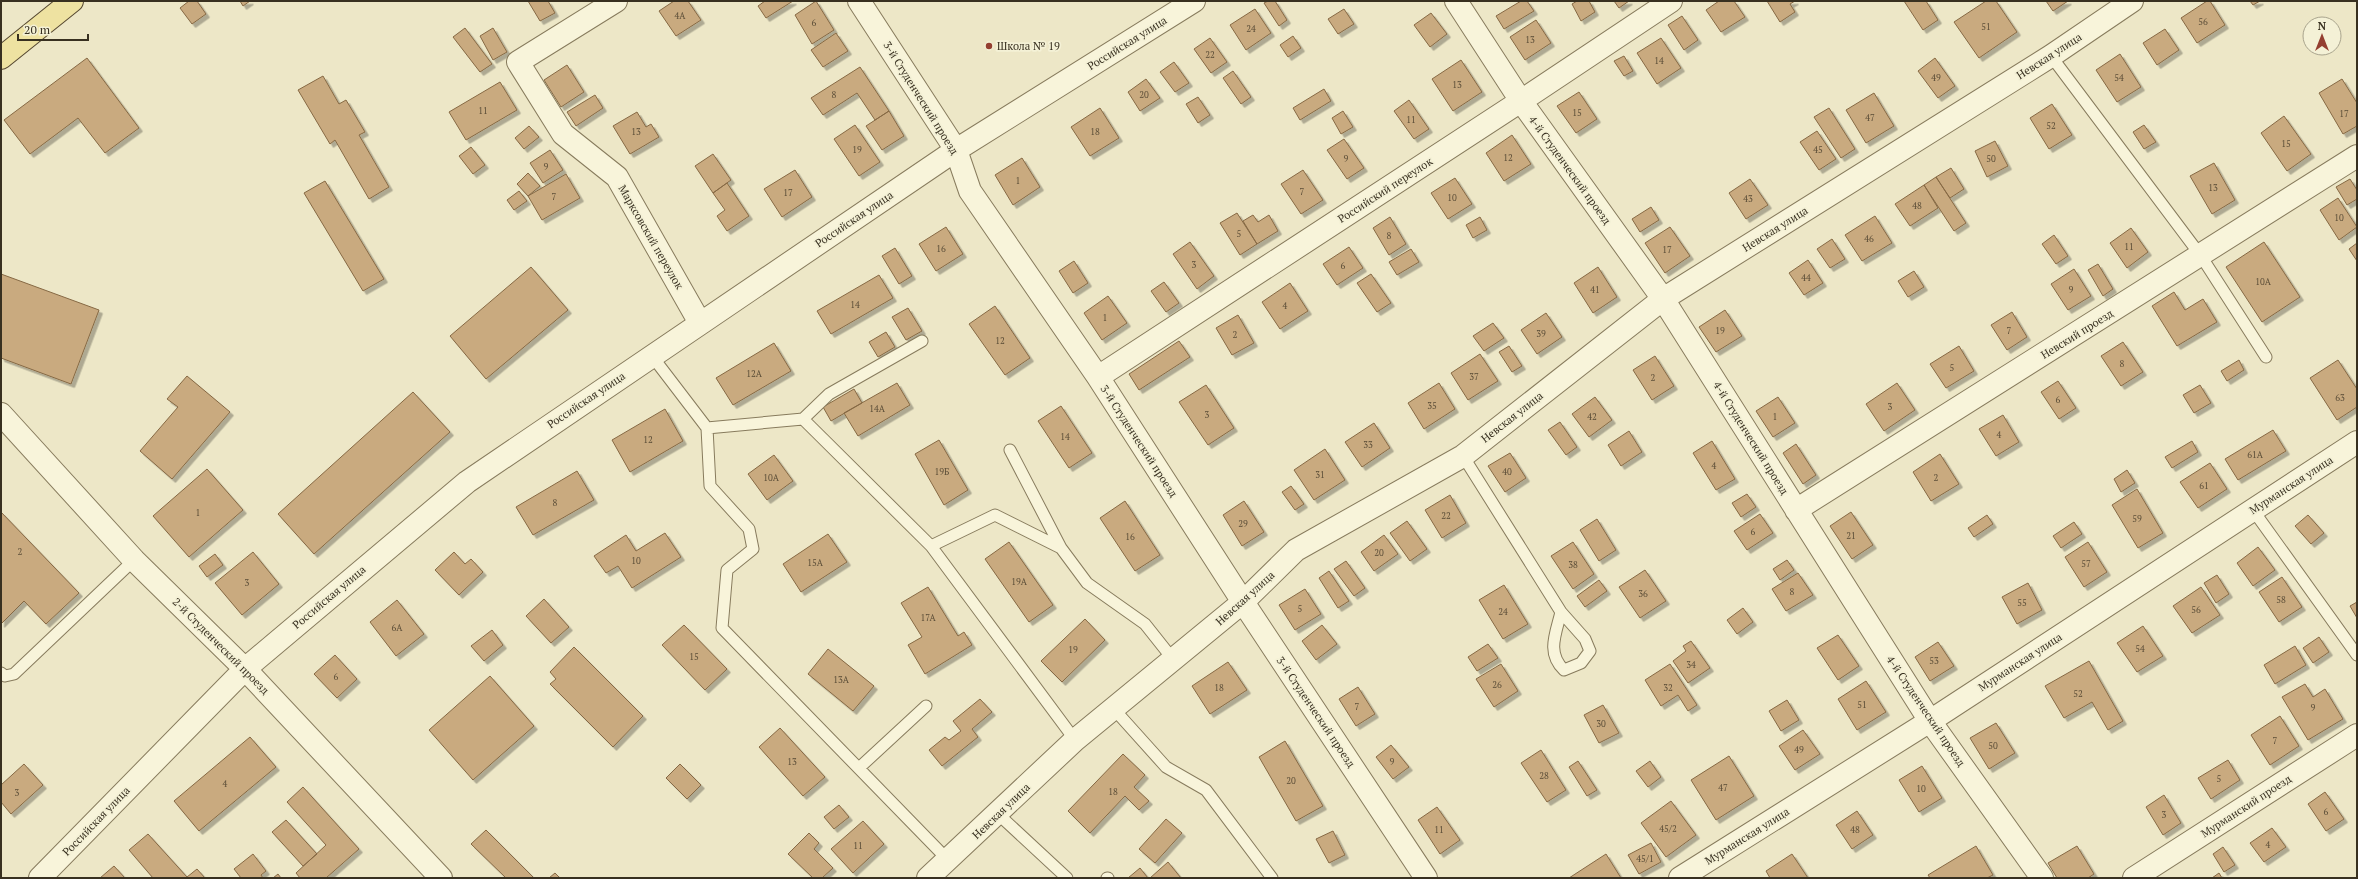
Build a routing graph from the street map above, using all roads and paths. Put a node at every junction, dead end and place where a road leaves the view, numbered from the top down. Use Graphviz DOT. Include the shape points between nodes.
graph roads {
  1 [pos="72,1"];
  2 [pos="616,1"];
  3 [pos="859,1"];
  4 [pos="1194,1"];
  5 [pos="1456,1"];
  6 [pos="1670,1"];
  7 [pos="2132,1"];
  8 [pos="2051,56"];
  9 [pos="1,58"];
  10 [pos="1521,101"];
  11 [pos="956,150"];
  12 [pos="2357,156"];
  13 [pos="2201,256"];
  14 [pos="1663,299"];
  15 [pos="700,323"];
  16 [pos="922,341"];
  17 [pos="652,356"];
  18 [pos="2266,357"];
  19 [pos="1098,377"];
  20 [pos="1,414"];
  21 [pos="804,420"];
  22 [pos="707,428"];
  23 [pos="2357,442"];
  24 [pos="1010,450"];
  25 [pos="1462,456"];
  26 [pos="1796,510"];
  27 [pos="2253,510"];
  28 [pos="931,546"];
  29 [pos="1061,548"];
  30 [pos="134,560"];
  31 [pos="1243,602"];
  32 [pos="1560,612"];
  33 [pos="2357,655"];
  34 [pos="1172,658"];
  35 [pos="245,669"];
  36 [pos="1,673"];
  37 [pos="926,706"];
  38 [pos="1113,708"];
  39 [pos="1930,721"];
  40 [pos="2357,735"];
  41 [pos="1075,740"];
  42 [pos="860,767"];
  43 [pos="998,814"];
  44 [pos="948,861"];
  45 [pos="40,878"];
  46 [pos="441,878"];
  47 [pos="928,878"];
  48 [pos="1067,878"];
  49 [pos="1272,878"];
  50 [pos="1426,878"];
  51 [pos="1680,878"];
  52 [pos="2042,878"];
  53 [pos="2134,878"];
  1 -- 9 [label="main road"];
  2 -- 15 [label="street, Марксовский переулок" via="518,62 563,134 617,177"];
  3 -- 11 [label="street, 3-й Студенческий проезд"];
  4 -- 11 [label="street, Российская улица"];
  5 -- 10 [label="street, 4-й Студенческий проезд"];
  6 -- 10 [label="street, Российский переулок"];
  7 -- 8 [label="street, Невская улица"];
  8 -- 13 [label="lane"];
  8 -- 14 [label="street, Невская улица"];
  10 -- 14 [label="street, 4-й Студенческий проезд"];
  10 -- 19 [label="street, Российский переулок"];
  11 -- 15 [label="street, Российская улица"];
  11 -- 19 [label="street, 3-й Студенческий проезд" via="970,191"];
  12 -- 13 [label="street, Невский проезд"];
  13 -- 18 [label="lane"];
  13 -- 26 [label="street, Невский проезд"];
  14 -- 25 [label="street, Невская улица"];
  14 -- 26 [label="street, 4-й Студенческий проезд"];
  15 -- 17 [label="street, Российская улица"];
  16 -- 21 [label="lane" via="829,394"];
  17 -- 22 [label="lane"];
  17 -- 35 [label="street, Российская улица" via="467,482"];
  19 -- 31 [label="street, 3-й Студенческий проезд"];
  20 -- 30 [label="street, 2-й Студенческий проезд"];
  21 -- 22 [label="lane"];
  21 -- 28 [label="lane"];
  22 -- 42 [label="lane" via="710,486 749,529 752,548 727,570 722,628"];
  23 -- 27 [label="street, Мурманская улица"];
  24 -- 29 [label="lane"];
  25 -- 31 [label="street, Невская улица" via="1296,550"];
  25 -- 32 [label="lane"];
  26 -- 39 [label="street, 4-й Студенческий проезд"];
  27 -- 33 [label="lane"];
  27 -- 39 [label="street, Мурманская улица"];
  28 -- 29 [label="lane" via="995,516"];
  28 -- 41 [label="lane"];
  29 -- 34 [label="lane" via="1087,584 1144,624"];
  30 -- 35 [label="street, 2-й Студенческий проезд"];
  30 -- 36 [label="lane" via="14,674 6,676"];
  31 -- 34 [label="street, Невская улица"];
  31 -- 50 [label="street, 3-й Студенческий проезд"];
  32 -- 32 [label="lane" via="1553,649 1555,662 1564,670 1581,663 1590,651 1585,639"];
  34 -- 38 [label="street, Невская улица"];
  35 -- 45 [label="street, Российская улица"];
  35 -- 46 [label="street, 2-й Студенческий проезд"];
  37 -- 42 [label="lane"];
  38 -- 41 [label="street, Невская улица"];
  38 -- 49 [label="lane" via="1166,767 1206,790"];
  39 -- 51 [label="street, Мурманская улица"];
  39 -- 52 [label="street, 4-й Студенческий проезд"];
  40 -- 53 [label="street, Мурманский проезд"];
  41 -- 43 [label="street, Невская улица"];
  42 -- 44 [label="lane"];
  43 -- 44 [label="street, Невская улица"];
  43 -- 48 [label="lane"];
  44 -- 47 [label="street, Невская улица"];
}
